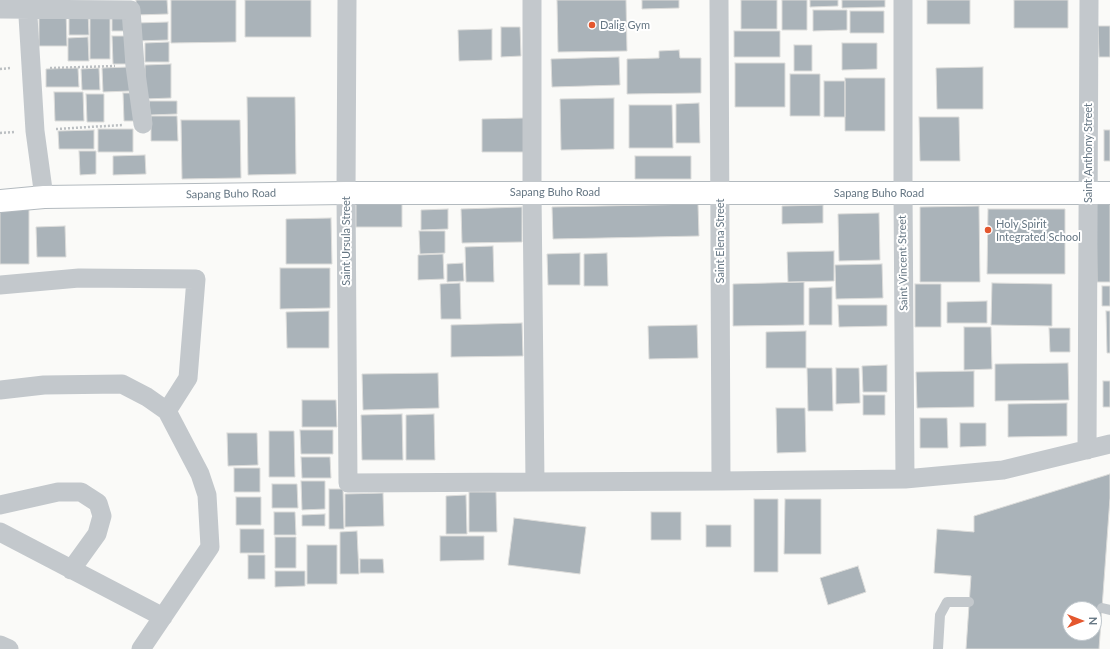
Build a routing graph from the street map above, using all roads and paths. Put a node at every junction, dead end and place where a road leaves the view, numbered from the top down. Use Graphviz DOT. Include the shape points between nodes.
graph roads {
  1 [pos="347,0"];
  2 [pos="532,0"];
  3 [pos="719,0"];
  4 [pos="903,0"];
  5 [pos="1089,0"];
  6 [pos="27,4"];
  7 [pos="0,9"];
  8 [pos="135,66"];
  9 [pos="32,68"];
  10 [pos="0,69"];
  11 [pos="143,124"];
  12 [pos="35,131"];
  13 [pos="0,133"];
  14 [pos="346,192"];
  15 [pos="532,192"];
  16 [pos="720,193"];
  17 [pos="902,193"];
  18 [pos="1088,193"];
  19 [pos="1110,193"];
  20 [pos="44,197"];
  21 [pos="0,201"];
  22 [pos="0,285"];
  23 [pos="0,390"];
  24 [pos="167,411"];
  25 [pos="1110,444"];
  26 [pos="1087,450"];
  27 [pos="906,479"];
  28 [pos="535,482"];
  29 [pos="721,482"];
  30 [pos="0,505"];
  31 [pos="0,532"];
  32 [pos="71,570"];
  33 [pos="969,602"];
  34 [pos="164,617"];
  35 [pos="0,645"];
  36 [pos="9,649"];
  37 [pos="141,649"];
  38 [pos="938,649"];
  1 -- 14 [label="street, Saint Ursula Street"];
  2 -- 15 [label="street"];
  3 -- 16 [label="street, Saint Elena Street"];
  4 -- 17 [label="street, Saint Vincent Street"];
  5 -- 18 [label="street, Saint Anthony Street"];
  6 -- 7 [label="street"];
  6 -- 8 [label="street" via="131,10"];
  6 -- 9 [label="street"];
  8 -- 9 [label="path"];
  8 -- 11 [label="street"];
  9 -- 10 [label="path"];
  9 -- 12 [label="street"];
  11 -- 12 [label="path"];
  12 -- 13 [label="path"];
  12 -- 20 [label="street"];
  14 -- 15 [label="street, Sapang Buho Road"];
  14 -- 20 [label="street, Sapang Buho Road"];
  14 -- 28 [label="street, Saint Ursula Street" via="348,483"];
  15 -- 16 [label="street, Sapang Buho Road"];
  15 -- 28 [label="street"];
  16 -- 17 [label="street, Sapang Buho Road"];
  16 -- 29 [label="street, Saint Elena Street"];
  17 -- 18 [label="street, Sapang Buho Road"];
  17 -- 27 [label="street, Saint Vincent Street"];
  18 -- 19 [label="street, Sapang Buho Road"];
  18 -- 26 [label="street, Saint Anthony Street"];
  20 -- 21 [label="street, Sapang Buho Road"];
  22 -- 24 [label="street" via="80,278 196,279 188,378"];
  23 -- 24 [label="street" via="44,385 122,384"];
  24 -- 34 [label="street" via="200,474 207,495 210,547"];
  25 -- 26 [label="street"];
  26 -- 27 [label="street" via="1003,470"];
  27 -- 29 [label="street"];
  28 -- 29 [label="street"];
  30 -- 32 [label="street" via="58,492 81,492 98,503 102,516 97,534"];
  31 -- 32 [label="street"];
  32 -- 34 [label="street"];
  33 -- 38 [label="lane" via="947,602 940,615"];
  34 -- 37 [label="street"];
  35 -- 36 [label="street"];
}
